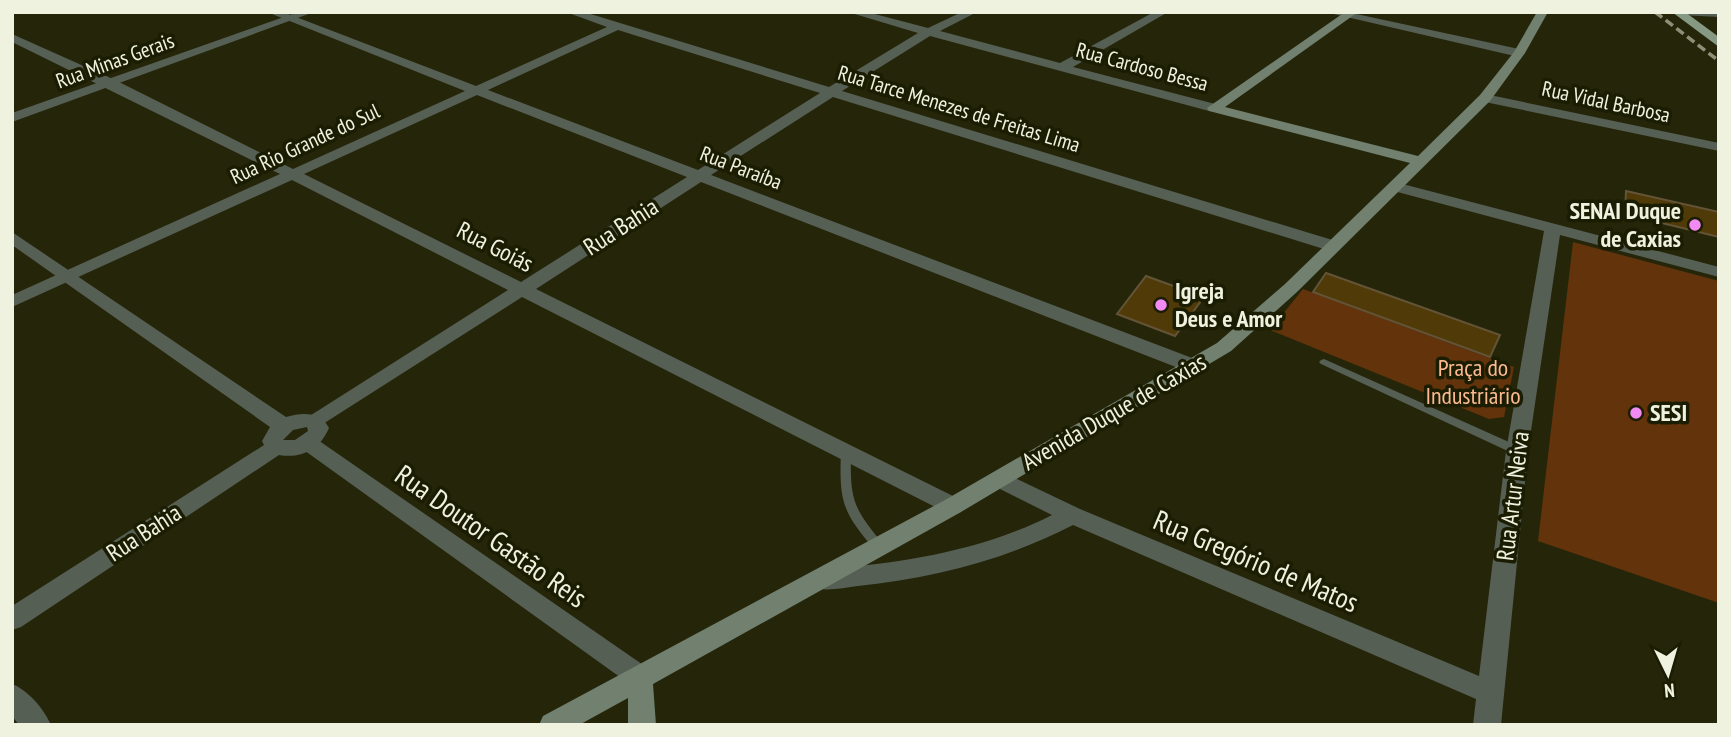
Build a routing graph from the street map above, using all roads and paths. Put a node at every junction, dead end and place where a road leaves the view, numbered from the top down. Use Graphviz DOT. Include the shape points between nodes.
graph roads {
  1 [pos="272,12"];
  2 [pos="309,12"];
  3 [pos="571,12"];
  4 [pos="853,12"];
  5 [pos="972,12"];
  6 [pos="1163,12"];
  7 [pos="1330,12"];
  8 [pos="1544,12"];
  9 [pos="1679,12"];
  10 [pos="1351,14"];
  11 [pos="1719,14"];
  12 [pos="291,19"];
  13 [pos="616,27"];
  14 [pos="927,32"];
  15 [pos="12,37"];
  16 [pos="1719,43"];
  17 [pos="1519,53"];
  18 [pos="1061,68"];
  19 [pos="110,83"];
  20 [pos="471,90"];
  21 [pos="831,91"];
  22 [pos="1485,98"];
  23 [pos="1214,108"];
  24 [pos="12,118"];
  25 [pos="1719,147"];
  26 [pos="1420,161"];
  27 [pos="290,174"];
  28 [pos="697,176"];
  29 [pos="1395,187"];
  30 [pos="1553,228"];
  31 [pos="12,237"];
  32 [pos="1334,246"];
  33 [pos="1719,272"];
  34 [pos="69,276"];
  35 [pos="523,291"];
  36 [pos="12,302"];
  37 [pos="1324,362"];
  38 [pos="1193,366"];
  39 [pos="312,433"];
  40 [pos="280,436"];
  41 [pos="1517,450"];
  42 [pos="846,452"];
  43 [pos="1000,479"];
  44 [pos="953,506"];
  45 [pos="1072,515"];
  46 [pos="879,547"];
  47 [pos="819,580"];
  48 [pos="12,619"];
  49 [pos="640,677"];
  50 [pos="1491,694"];
  51 [pos="12,696"];
  52 [pos="37,725"];
  53 [pos="553,725"];
  54 [pos="642,725"];
  55 [pos="1487,725"];
  1 -- 12 [label="street, Rua Paraíba"];
  2 -- 12 [label="street, Rua Minas Gerais"];
  3 -- 13 [label="street, Rua Tarce Menezes de Freitas Lima"];
  4 -- 14 [label="street, Rua Cardoso Bessa"];
  5 -- 14 [label="street, Rua Bahia"];
  6 -- 18 [label="street"];
  7 -- 10 [label="street"];
  8 -- 17 [label="main road, Avenida Duque de Caxias"];
  9 -- 11 [label="street"];
  9 -- 16 [label="main road"];
  10 -- 17 [label="street"];
  10 -- 23 [label="main road"];
  12 -- 19 [label="street, Rua Minas Gerais"];
  12 -- 20 [label="street, Rua Paraíba"];
  13 -- 20 [label="street, Rua Rio Grande do Sul"];
  13 -- 21 [label="street, Rua Tarce Menezes de Freitas Lima"];
  14 -- 18 [label="street, Rua Cardoso Bessa"];
  14 -- 21 [label="street, Rua Bahia"];
  15 -- 19 [label="street, Rua Goiás"];
  17 -- 22 [label="main road, Avenida Duque de Caxias"];
  18 -- 23 [label="street, Rua Cardoso Bessa"];
  19 -- 24 [label="street, Rua Minas Gerais"];
  19 -- 27 [label="street, Rua Goiás"];
  20 -- 27 [label="street, Rua Rio Grande do Sul"];
  20 -- 28 [label="street, Rua Paraíba"];
  21 -- 28 [label="street, Rua Bahia"];
  21 -- 32 [label="street, Rua Tarce Menezes de Freitas Lima"];
  22 -- 25 [label="street, Rua Vidal Barbosa"];
  22 -- 26 [label="main road, Avenida Duque de Caxias"];
  23 -- 26 [label="main road, Rua Cardoso Bessa"];
  26 -- 29 [label="main road, Avenida Duque de Caxias"];
  27 -- 34 [label="street, Rua Rio Grande do Sul"];
  27 -- 35 [label="street, Rua Goiás"];
  28 -- 35 [label="street, Rua Bahia"];
  28 -- 38 [label="street, Rua Paraíba"];
  29 -- 30 [label="street"];
  29 -- 32 [label="main road, Avenida Duque de Caxias"];
  30 -- 33 [label="street"];
  30 -- 41 [label="street, Rua Artur Neiva"];
  31 -- 34 [label="street"];
  32 -- 38 [label="main road, Avenida Duque de Caxias" via="1233,340"];
  34 -- 36 [label="street, Rua Rio Grande do Sul"];
  34 -- 40 [label="street"];
  35 -- 39 [label="street, Rua Bahia"];
  35 -- 42 [label="street, Rua Goiás"];
  37 -- 41 [label="lane"];
  38 -- 43 [label="main road, Avenida Duque de Caxias"];
  39 -- 40 [label="street" via="285,450"];
  39 -- 49 [label="street, Rua Doutor Gastão Reis"];
  40 -- 48 [label="street, Rua Bahia"];
  41 -- 50 [label="street, Rua Artur Neiva"];
  42 -- 44 [label="street, Rua Goiás"];
  42 -- 46 [label="lane" via="847,500 853,517"];
  43 -- 44 [label="main road, Avenida Duque de Caxias"];
  43 -- 45 [label="street, Rua Gregório de Matos"];
  44 -- 46 [label="main road, Avenida Duque de Caxias"];
  45 -- 47 [label="street, Avenida Duque de Caxias" via="1016,542 956,561 898,573"];
  45 -- 50 [label="street, Rua Gregório de Matos"];
  46 -- 47 [label="main road, Avenida Duque de Caxias"];
  47 -- 49 [label="main road, Avenida Duque de Caxias"];
  49 -- 53 [label="main road, Avenida Duque de Caxias"];
  49 -- 54 [label="main road"];
  50 -- 55 [label="street, Rua Artur Neiva"];
  51 -- 52 [label="street"];
}
